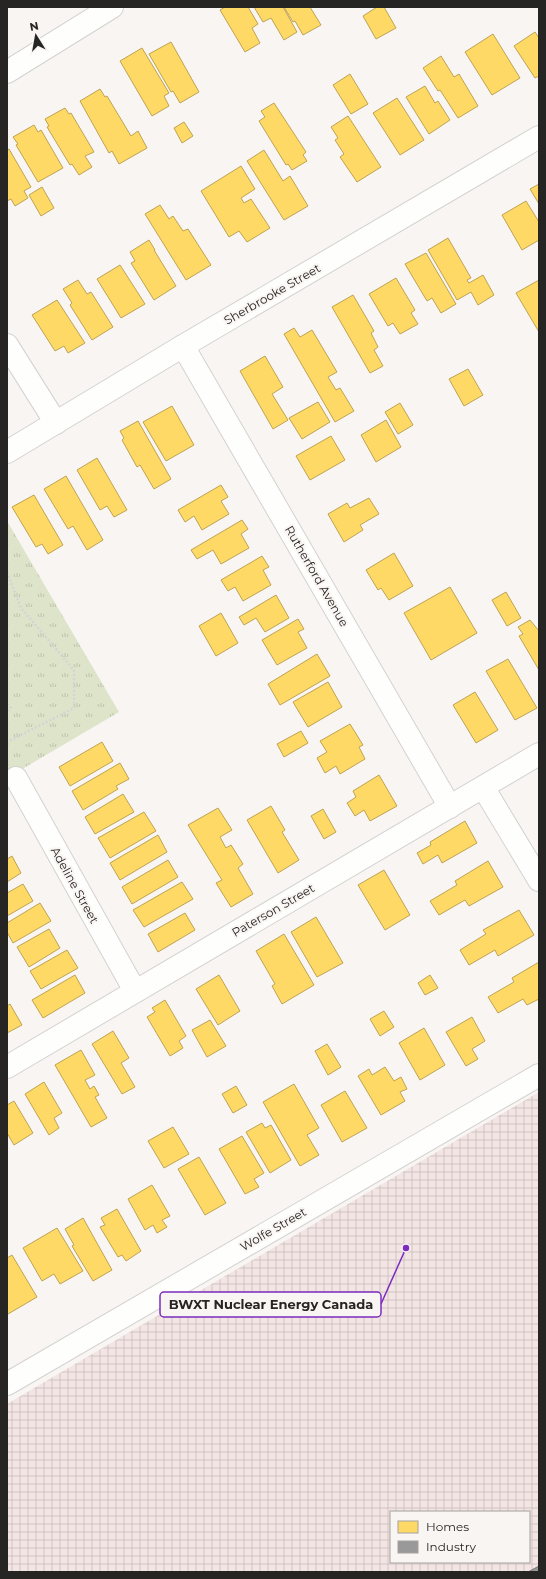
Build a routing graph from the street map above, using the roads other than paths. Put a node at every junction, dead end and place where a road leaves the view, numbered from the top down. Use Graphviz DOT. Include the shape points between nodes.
graph roads {
  1 [pos="112,7"];
  2 [pos="7,72"];
  3 [pos="539,137"];
  4 [pos="7,345"];
  5 [pos="183,346"];
  6 [pos="56,423"];
  7 [pos="7,452"];
  8 [pos="539,754"];
  9 [pos="16,778"];
  10 [pos="483,787"];
  11 [pos="450,807"];
  12 [pos="539,880"];
  13 [pos="135,992"];
  14 [pos="7,1067"];
  15 [pos="539,1075"];
  16 [pos="7,1384"];
  1 -- 2 [label="street"];
  3 -- 5 [label="street, Sherbrooke Street"];
  4 -- 6 [label="street"];
  5 -- 6 [label="street, Sherbrooke Street"];
  5 -- 11 [label="street, Rutherford Avenue"];
  6 -- 7 [label="street, Sherbrooke Street"];
  8 -- 10 [label="street, Paterson Street"];
  9 -- 13 [label="street, Adeline Street"];
  10 -- 11 [label="street, Paterson Street"];
  10 -- 12 [label="street"];
  11 -- 13 [label="street, Paterson Street"];
  13 -- 14 [label="street, Paterson Street"];
  15 -- 16 [label="street, Wolfe Street"];
}
